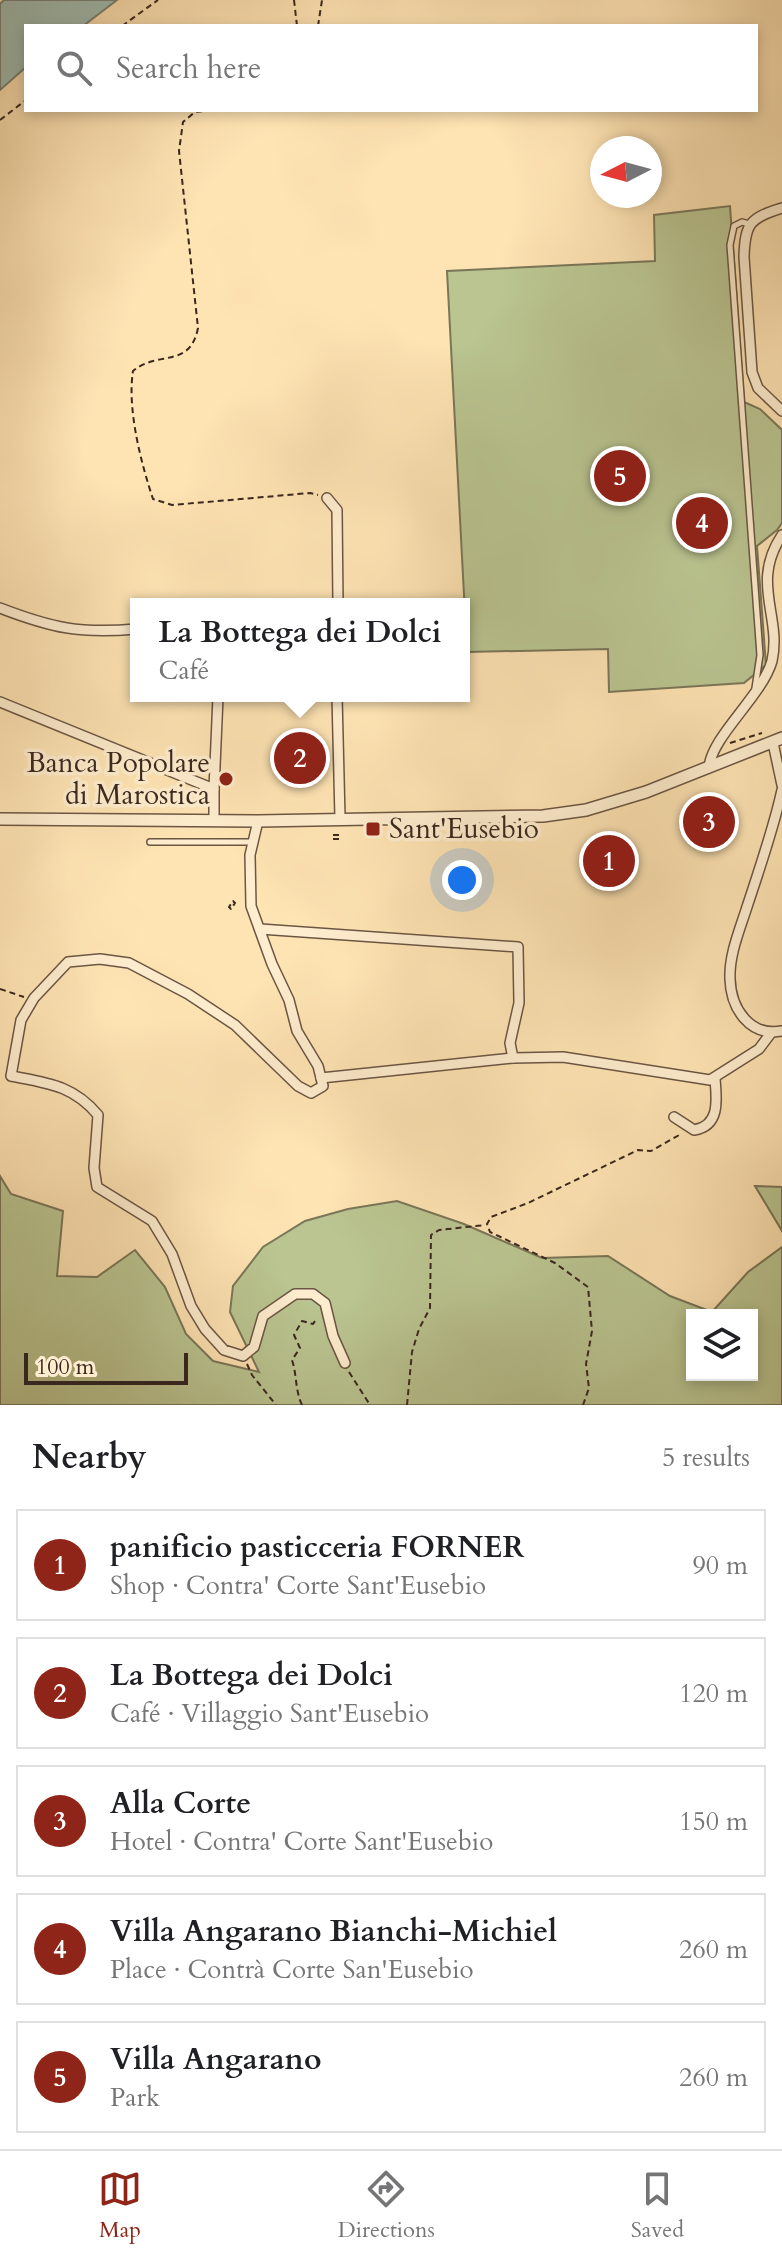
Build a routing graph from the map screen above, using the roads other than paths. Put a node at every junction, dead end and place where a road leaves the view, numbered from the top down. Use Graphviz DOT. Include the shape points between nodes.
graph roads {
  1 [pos="782,208"];
  2 [pos="749,224"];
  3 [pos="782,411"];
  4 [pos="327,498"];
  5 [pos="782,535"];
  6 [pos="338,598"];
  7 [pos="0,608"];
  8 [pos="130,630"];
  9 [pos="752,697"];
  10 [pos="0,702"];
  11 [pos="218,702"];
  12 [pos="337,702"];
  13 [pos="776,739"];
  14 [pos="709,767"];
  15 [pos="214,789"];
  16 [pos="782,791"];
  17 [pos="340,818"];
  18 [pos="0,819"];
  19 [pos="214,821"];
  20 [pos="258,821"];
  21 [pos="150,842"];
  22 [pos="253,842"];
  23 [pos="260,929"];
  24 [pos="782,1031"];
  25 [pos="771,1033"];
  26 [pos="513,1058"];
  27 [pos="321,1078"];
  28 [pos="715,1079"];
  29 [pos="674,1117"];
  30 [pos="345,1363"];
  1 -- 2 [label="street"];
  2 -- 3 [label="street" via="744,257 752,372 758,388"];
  2 -- 9 [label="lane" via="734,226 730,245 760,655"];
  4 -- 6 [label="street" via="337,510"];
  5 -- 9 [label="street" via="768,563 772,663"];
  7 -- 8 [label="street" via="45,626"];
  9 -- 14 [label="street"];
  10 -- 15 [label="street"];
  11 -- 15 [label="street"];
  12 -- 17 [label="street"];
  13 -- 14 [label="street"];
  13 -- 16 [label="street"];
  14 -- 17 [label="street" via="586,810"];
  15 -- 19 [label="street"];
  16 -- 25 [label="street" via="734,949 730,979 739,1013 759,1031"];
  17 -- 20 [label="street"];
  18 -- 19 [label="street"];
  19 -- 20 [label="street"];
  20 -- 22 [label="street"];
  21 -- 22 [label="lane"];
  22 -- 23 [label="street" via="251,906"];
  23 -- 26 [label="street" via="518,947"];
  23 -- 27 [label="street" via="297,1031"];
  24 -- 25 [label="street"];
  25 -- 28 [label="street" via="759,1049"];
  26 -- 27 [label="street"];
  26 -- 28 [label="street" via="563,1057"];
  27 -- 30 [label="street" via="323,1086 311,1093 235,1025 188,994 129,963 100,959 68,962 32,1001 21,1020 11,1076 56,1084 98,1115 97,1187 152,1221 172,1254 191,1306 224,1350 243,1356 254,1347 263,1316 295,1294 313,1294 325,1303"];
  28 -- 29 [label="street" via="711,1124 690,1128"];
}
